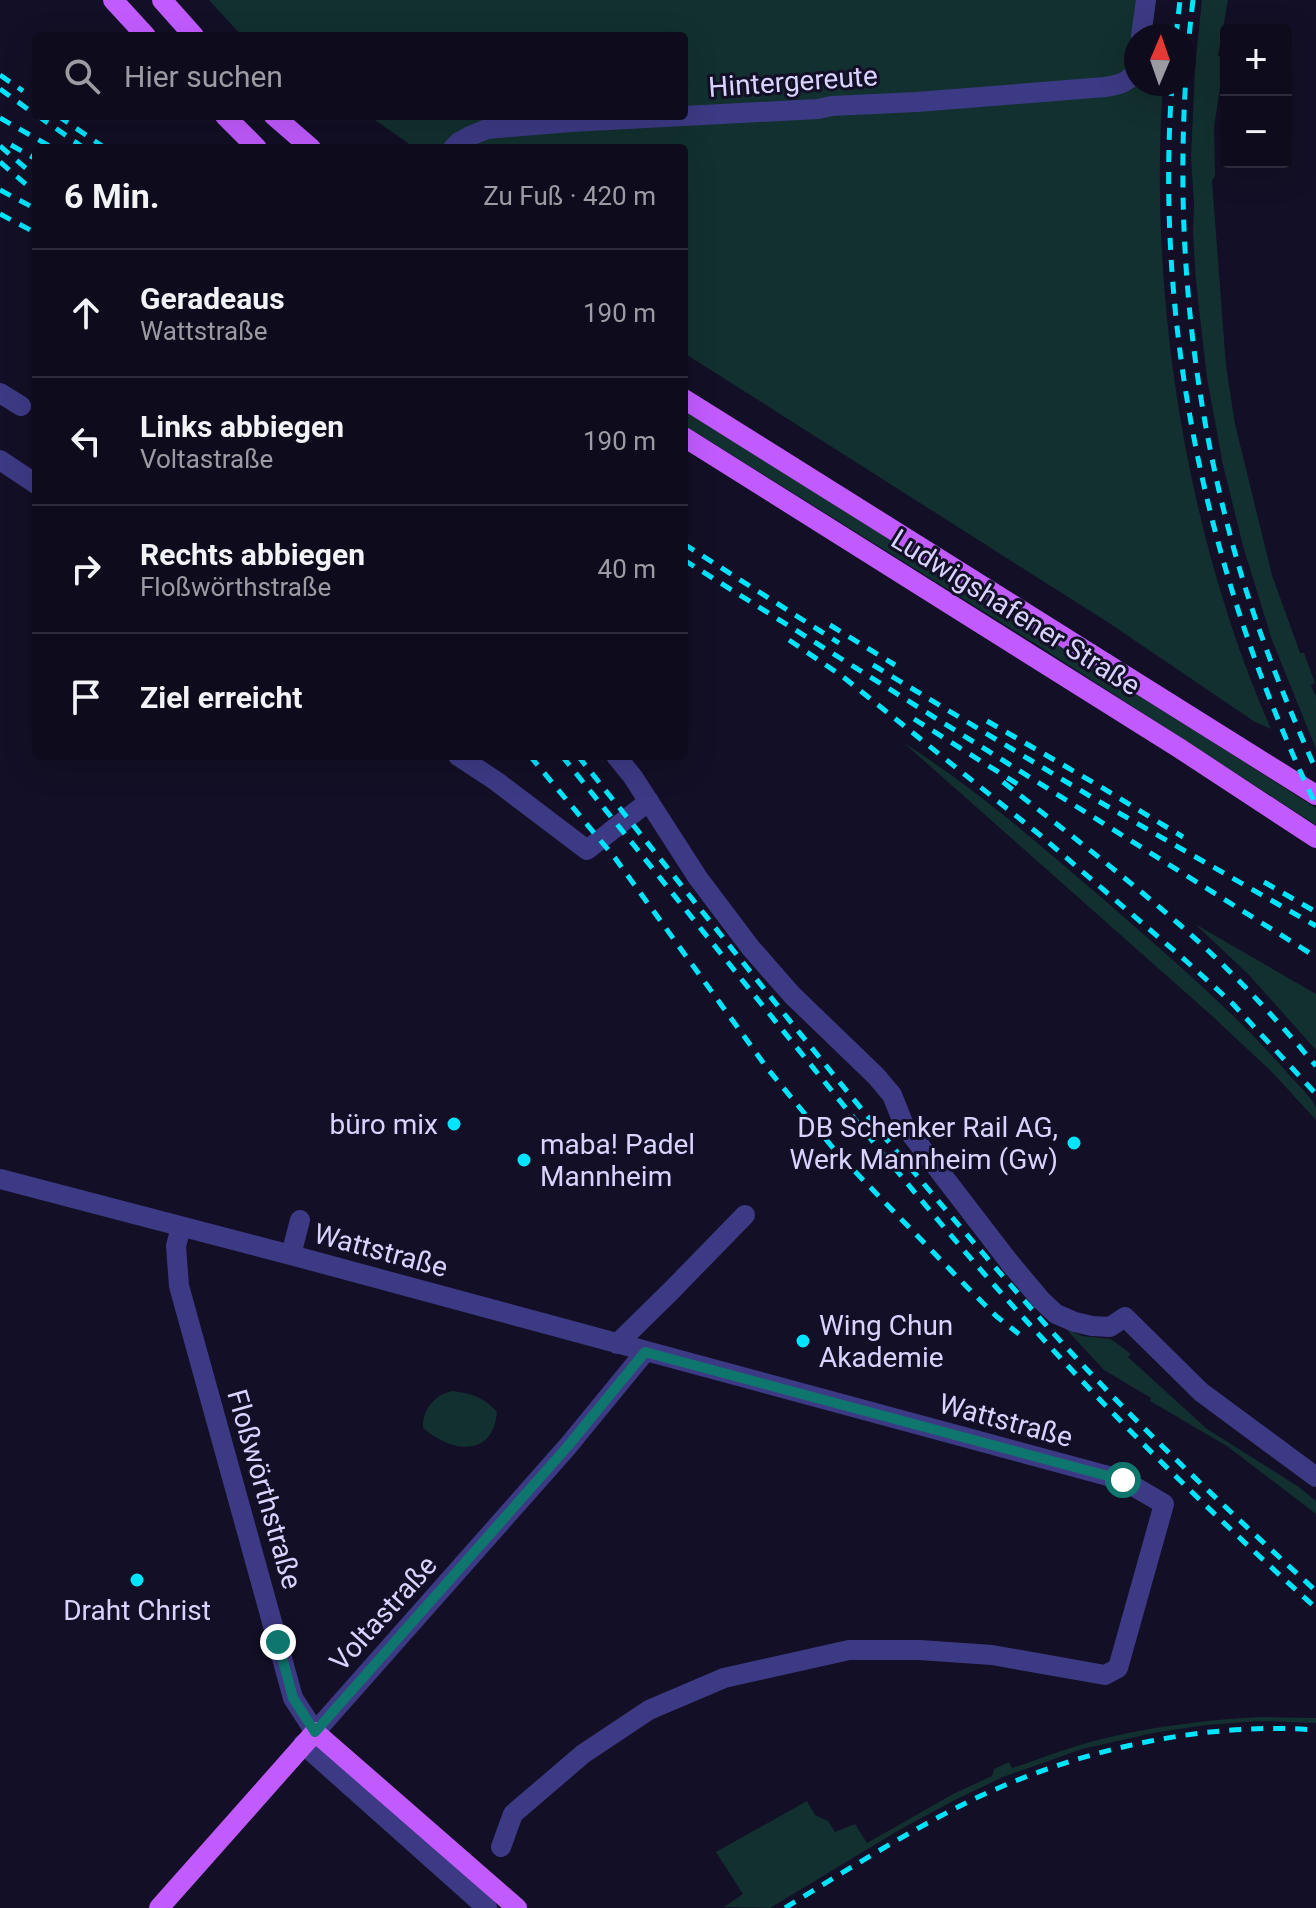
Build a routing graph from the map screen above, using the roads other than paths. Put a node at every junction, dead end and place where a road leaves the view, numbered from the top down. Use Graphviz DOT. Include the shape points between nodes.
graph roads {
  1 [pos="113,0"];
  2 [pos="162,0"];
  3 [pos="1146,0"];
  4 [pos="1143,24"];
  5 [pos="142,32"];
  6 [pos="190,32"];
  7 [pos="1124,83"];
  8 [pos="688,116"];
  9 [pos="229,120"];
  10 [pos="279,120"];
  11 [pos="609,120"];
  12 [pos="253,144"];
  13 [pos="306,144"];
  14 [pos="457,144"];
  15 [pos="0,393"];
  16 [pos="688,402"];
  17 [pos="21,406"];
  18 [pos="688,440"];
  19 [pos="0,460"];
  20 [pos="32,481"];
  21 [pos="464,760"];
  22 [pos="619,760"];
  23 [pos="1316,795"];
  24 [pos="649,801"];
  25 [pos="1316,838"];
  26 [pos="0,1179"];
  27 [pos="745,1215"];
  28 [pos="300,1220"];
  29 [pos="181,1227"];
  30 [pos="291,1255"];
  31 [pos="617,1344"];
  32 [pos="645,1352"];
  33 [pos="1316,1477"];
  34 [pos="309,1738"];
  35 [pos="501,1847"];
  36 [pos="159,1908"];
  37 [pos="487,1908"];
  38 [pos="517,1908"];
  1 -- 5 [label="main road"];
  2 -- 6 [label="main road"];
  3 -- 4 [label="street"];
  7 -- 8 [label="street, Hintergereute"];
  9 -- 12 [label="main road"];
  10 -- 13 [label="main road"];
  11 -- 14 [label="street, Hintergereute" via="487,129"];
  15 -- 17 [label="street"];
  16 -- 23 [label="main road, Ludwigshafener Straße"];
  18 -- 25 [label="main road, Ludwigshafener Straße"];
  19 -- 20 [label="street"];
  21 -- 24 [label="street" via="587,850"];
  22 -- 24 [label="street"];
  24 -- 33 [label="street" via="750,947 892,1095 904,1125 1041,1300 1056,1314 1092,1326 1110,1327 1125,1317 1201,1392"];
  26 -- 29 [label="street, Wattstraße"];
  27 -- 31 [label="street"];
  28 -- 30 [label="street"];
  29 -- 30 [label="street, Wattstraße"];
  29 -- 34 [label="street, Floßwörthstraße" via="176,1246 179,1286 293,1698"];
  30 -- 31 [label="street, Wattstraße"];
  31 -- 32 [label="street, Wattstraße"];
  32 -- 34 [label="street, Voltastraße"];
  32 -- 35 [label="street, Wattstraße" via="1123,1480 1164,1504 1118,1668 1105,1675 992,1655 849,1650 814,1666 724,1678 649,1710 583,1754 513,1814"];
  34 -- 36 [label="main road, Voltastraße"];
  34 -- 37 [label="street, Floßwörthstraße"];
  34 -- 38 [label="main road, Floßwörthstraße"];
}
